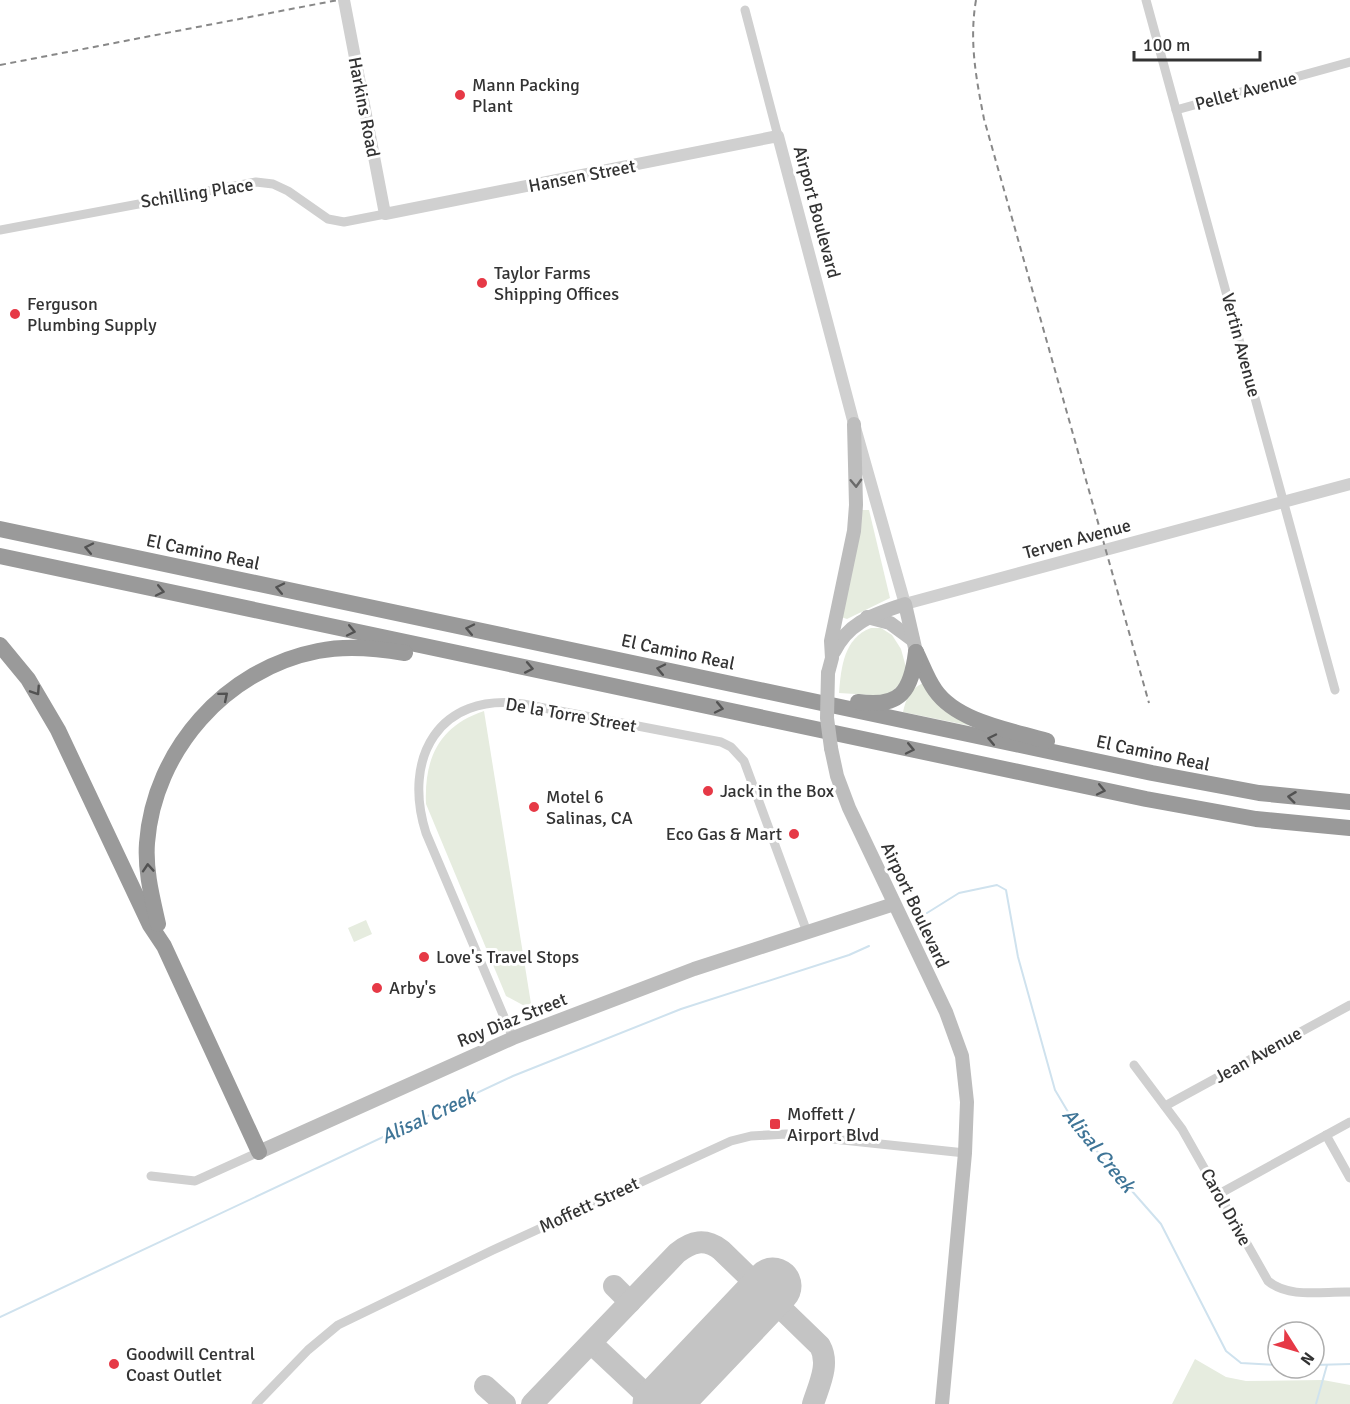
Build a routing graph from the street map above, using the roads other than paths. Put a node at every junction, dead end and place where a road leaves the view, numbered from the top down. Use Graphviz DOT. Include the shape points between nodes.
graph roads {
  1 [pos="344,0"];
  2 [pos="1146,0"];
  3 [pos="745,10"];
  4 [pos="1350,62"];
  5 [pos="1176,110"];
  6 [pos="778,136"];
  7 [pos="385,214"];
  8 [pos="0,230"];
  9 [pos="854,424"];
  10 [pos="1350,484"];
  11 [pos="1284,503"];
  12 [pos="0,529"];
  13 [pos="0,556"];
  14 [pos="905,604"];
  15 [pos="867,617"];
  16 [pos="0,645"];
  17 [pos="915,646"];
  18 [pos="471,657"];
  19 [pos="832,658"];
  20 [pos="759,689"];
  21 [pos="1335,690"];
  22 [pos="1152,773"];
  23 [pos="1350,802"];
  24 [pos="1311,825"];
  25 [pos="1350,828"];
  26 [pos="1350,833"];
  27 [pos="894,903"];
  28 [pos="807,932"];
  29 [pos="164,946"];
  30 [pos="1350,1005"];
  31 [pos="513,1038"];
  32 [pos="1134,1065"];
  33 [pos="1165,1106"];
  34 [pos="1350,1122"];
  35 [pos="1326,1135"];
  36 [pos="259,1152"];
  37 [pos="965,1153"];
  38 [pos="151,1176"];
  39 [pos="1350,1178"];
  40 [pos="1219,1194"];
  41 [pos="1350,1292"];
  42 [pos="256,1404"];
  43 [pos="942,1404"];
  1 -- 7 [label="street, Harkins Road"];
  2 -- 5 [label="street, Vertin Avenue"];
  3 -- 6 [label="street, Airport Boulevard"];
  4 -- 5 [label="street, Pellet Avenue"];
  5 -- 11 [label="street, Vertin Avenue"];
  6 -- 7 [label="street, Hansen Street"];
  6 -- 9 [label="street, Airport Boulevard"];
  7 -- 8 [label="street, Schilling Place" via="344,222 328,219 288,191 256,182"];
  9 -- 14 [label="street, Airport Boulevard"];
  9 -- 19 [label="main road, Airport Boulevard, one-way" via="854,531 831,641"];
  10 -- 11 [label="street, Terven Avenue"];
  11 -- 14 [label="street, Terven Avenue"];
  11 -- 21 [label="street, Vertin Avenue"];
  20 -- 12 [label="highway, El Camino Real, one-way"];
  13 -- 18 [label="highway, one-way"];
  14 -- 15 [label="main road, Terven Avenue"];
  14 -- 17 [label="main road"];
  15 -- 17 [label="main road" via="890,623"];
  15 -- 19 [label="main road, Terven Avenue" via="841,637"];
  16 -- 29 [label="highway, one-way" via="44,704 150,925"];
  17 -- 20 [label="highway" via="912,680 907,689 890,701 868,704"];
  17 -- 22 [label="highway" via="934,689 964,713"];
  18 -- 24 [label="highway, one-way" via="1157,801"];
  29 -- 18 [label="highway, one-way" via="147,865 153,811 158,790 177,750 215,703 265,669 319,651 362,648 440,659"];
  19 -- 27 [label="main road, Airport Boulevard, bridge" via="827,718 837,776"];
  22 -- 20 [label="highway, El Camino Real, one-way"];
  23 -- 22 [label="highway, El Camino Real, one-way" via="1259,793"];
  24 -- 25 [label="highway"];
  24 -- 26 [label="highway"];
  27 -- 28 [label="main road, Roy Diaz Street"];
  27 -- 37 [label="main road, Airport Boulevard" via="946,1012 962,1056 967,1102"];
  28 -- 31 [label="main road, Roy Diaz Street" via="694,969"];
  28 -- 31 [label="street, De la Torre Street" via="744,761 731,747 523,704 499,702 478,706 455,716 430,742 420,762 418,808"];
  29 -- 36 [label="highway"];
  30 -- 33 [label="street, Jean Avenue"];
  31 -- 36 [label="main road, Roy Diaz Street"];
  32 -- 33 [label="street, Carol Drive"];
  33 -- 40 [label="street, Carol Drive"];
  34 -- 35 [label="street"];
  35 -- 39 [label="street"];
  35 -- 40 [label="street"];
  36 -- 38 [label="street, Roy Diaz Street" via="195,1181"];
  37 -- 42 [label="street, Moffett Street" via="786,1134 731,1141 338,1325"];
  37 -- 43 [label="main road, Airport Boulevard"];
  40 -- 41 [label="street, Carol Drive" via="1272,1284 1292,1292"];
}
